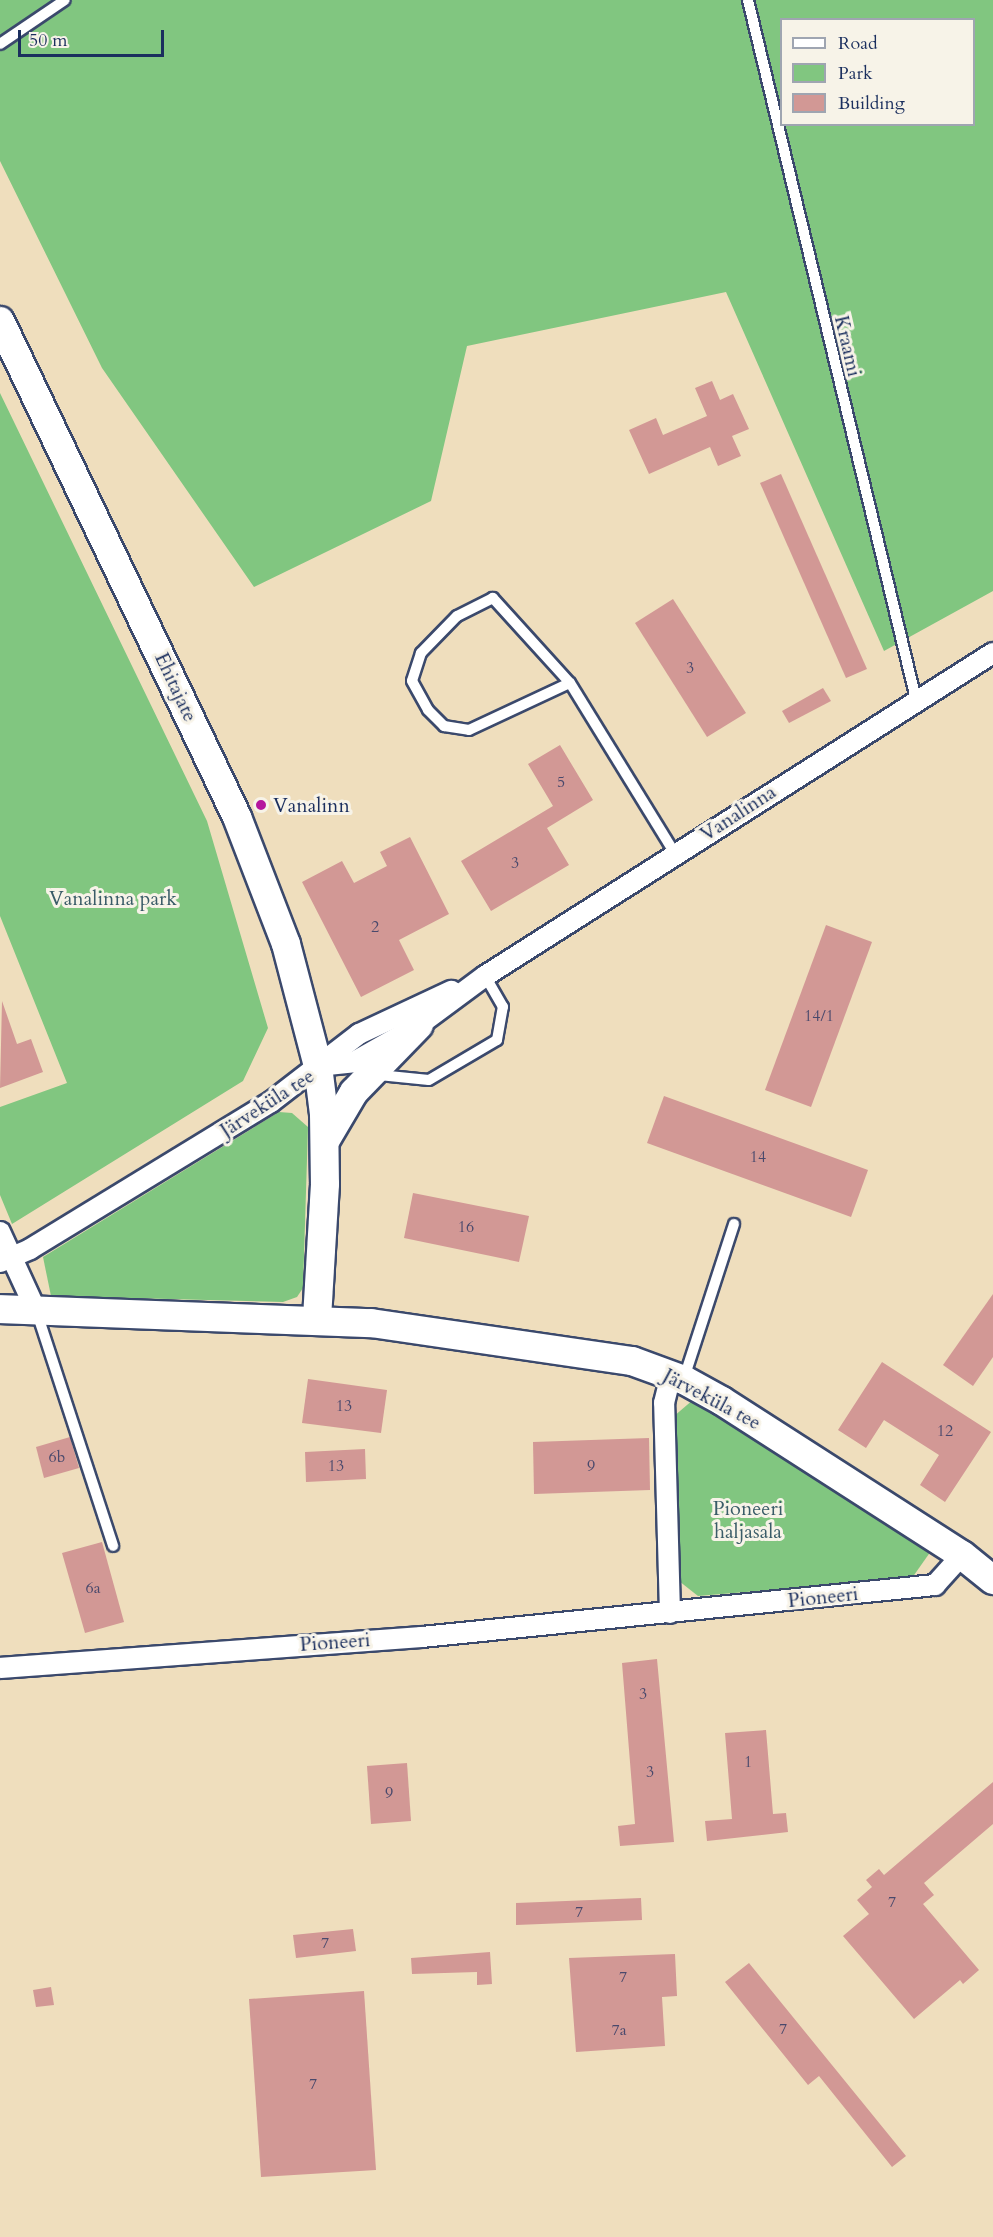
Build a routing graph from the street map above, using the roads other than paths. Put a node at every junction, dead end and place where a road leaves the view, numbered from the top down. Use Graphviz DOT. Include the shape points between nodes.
graph roads {
  1 [pos="65,0"];
  2 [pos="748,0"];
  3 [pos="0,44"];
  4 [pos="0,321"];
  5 [pos="993,653"];
  6 [pos="570,684"];
  7 [pos="916,699"];
  8 [pos="675,854"];
  9 [pos="485,976"];
  10 [pos="419,1025"];
  11 [pos="318,1066"];
  12 [pos="370,1076"];
  13 [pos="324,1143"];
  14 [pos="734,1224"];
  15 [pos="0,1232"];
  16 [pos="6,1260"];
  17 [pos="35,1308"];
  18 [pos="0,1309"];
  19 [pos="317,1320"];
  20 [pos="678,1378"];
  21 [pos="113,1546"];
  22 [pos="962,1555"];
  23 [pos="992,1576"];
  24 [pos="670,1613"];
  25 [pos="0,1668"];
  1 -- 3 [label="lane"];
  2 -- 7 [label="lane, Kraami"];
  4 -- 11 [label="street, Ehitajate" via="253,854 286,944"];
  5 -- 7 [label="street, Vanalinna"];
  6 -- 6 [label="lane" via="469,730 444,726 428,710 412,681 421,653 457,616 493,598"];
  6 -- 8 [label="lane"];
  7 -- 8 [label="street, Vanalinna"];
  8 -- 9 [label="street, Vanalinna"];
  9 -- 10 [label="street, Vanalinna"];
  9 -- 11 [label="street, Vanalinna" via="359,1034"];
  9 -- 12 [label="lane" via="503,1007 497,1040 424,1081 394,1073"];
  10 -- 11 [label="street, Vanalinna" via="354,1062"];
  10 -- 12 [label="street"];
  11 -- 13 [label="street, Järveküla tee"];
  11 -- 16 [label="street, Järveküla tee" via="271,1102"];
  12 -- 13 [label="street" via="343,1106"];
  13 -- 19 [label="street, Järveküla tee"];
  14 -- 20 [label="lane"];
  15 -- 16 [label="street"];
  16 -- 17 [label="street"];
  17 -- 18 [label="street, Järveküla tee"];
  17 -- 19 [label="street, Järveküla tee"];
  17 -- 21 [label="lane"];
  19 -- 20 [label="street, Järveküla tee" via="371,1323 588,1353 632,1361"];
  20 -- 22 [label="street, Järveküla tee" via="788,1442"];
  20 -- 24 [label="street" via="664,1403"];
  22 -- 23 [label="street, Järveküla tee"];
  22 -- 24 [label="street, Pioneeri" via="935,1585"];
  24 -- 25 [label="street, Pioneeri"];
}
